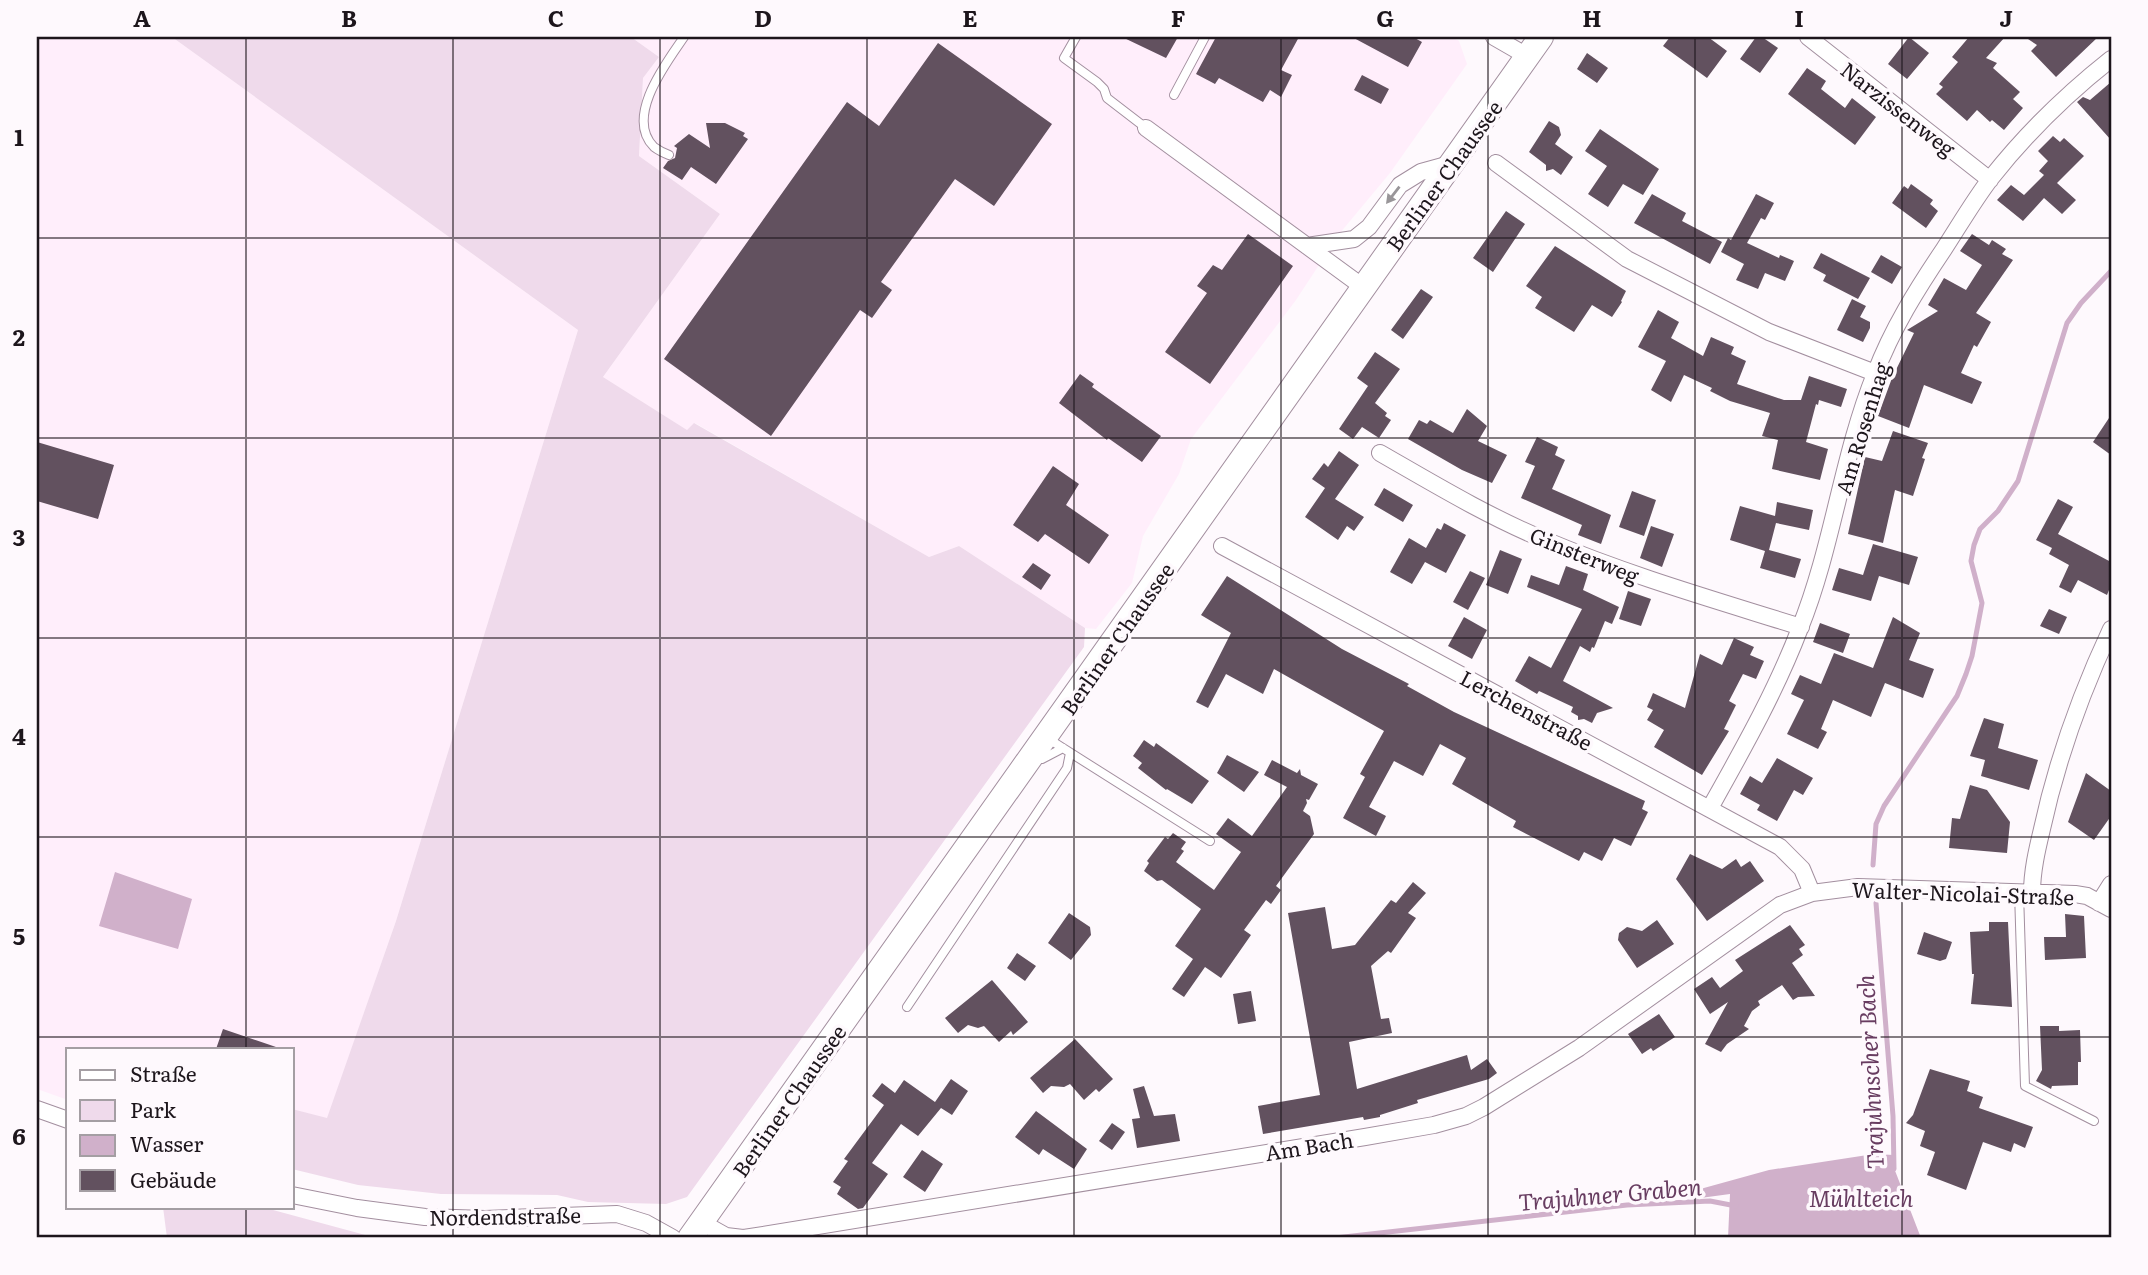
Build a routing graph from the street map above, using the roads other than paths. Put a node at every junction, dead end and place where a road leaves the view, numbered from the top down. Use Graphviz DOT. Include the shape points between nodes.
graph roads {
  1 [pos="684,37"];
  2 [pos="1076,37"];
  3 [pos="1205,37"];
  4 [pos="1494,37"];
  5 [pos="1808,37"];
  6 [pos="1534,46"];
  7 [pos="2111,59"];
  8 [pos="1174,95"];
  9 [pos="1146,128"];
  10 [pos="669,155"];
  11 [pos="1496,163"];
  12 [pos="1450,164"];
  13 [pos="1990,180"];
  14 [pos="1307,246"];
  15 [pos="1363,287"];
  16 [pos="1875,373"];
  17 [pos="1380,453"];
  18 [pos="1223,546"];
  19 [pos="1801,627"];
  20 [pos="2111,629"];
  21 [pos="1053,748"];
  22 [pos="1710,808"];
  23 [pos="1210,841"];
  24 [pos="2111,884"];
  25 [pos="2025,892"];
  26 [pos="1812,893"];
  27 [pos="2105,906"];
  28 [pos="907,1007"];
  29 [pos="37,1109"];
  30 [pos="66,1119"];
  31 [pos="2094,1121"];
  32 [pos="294,1195"];
  33 [pos="696,1230"];
  34 [pos="673,1238"];
  35 [pos="744,1238"];
  1 -- 10 [label="lane" via="648,96 645,111 647,133 654,146"];
  2 -- 9 [label="lane" via="1064,58"];
  3 -- 8 [label="lane"];
  4 -- 6 [label="street"];
  5 -- 13 [label="street, Narzissenweg"];
  6 -- 12 [label="main road, Berliner Chaussee"];
  7 -- 13 [label="street, Am Rosenhag" via="2035,130"];
  9 -- 14 [label="street"];
  11 -- 16 [label="street" via="1627,259 1769,332"];
  12 -- 14 [label="street, one-way" via="1421,172 1401,185 1354,239"];
  12 -- 15 [label="main road, Berliner Chaussee"];
  13 -- 16 [label="street, Am Rosenhag" via="1909,301"];
  14 -- 15 [label="street"];
  15 -- 21 [label="main road, Berliner Chaussee"];
  16 -- 19 [label="street, Am Rosenhag"];
  17 -- 19 [label="street, Ginsterweg" via="1543,539 1642,577"];
  18 -- 22 [label="street, Lerchenstraße"];
  19 -- 22 [label="street, Am Rosenhag" via="1764,713"];
  20 -- 25 [label="street" via="2053,781"];
  21 -- 23 [label="lane"];
  21 -- 28 [label="lane" via="1067,768"];
  21 -- 33 [label="main road, Berliner Chaussee"];
  22 -- 26 [label="street, Lerchenstraße" via="1780,847 1802,869"];
  24 -- 27 [label="street"];
  25 -- 26 [label="street, Walter-Nicolai-Straße" via="1858,887"];
  25 -- 27 [label="street, Walter-Nicolai-Straße" via="2075,894"];
  25 -- 31 [label="lane" via="2025,1086"];
  26 -- 35 [label="street, Am Bach" via="1770,911 1579,1048 1466,1116 1365,1137"];
  29 -- 30 [label="street"];
  32 -- 34 [label="street, Nordendstraße" via="446,1219 617,1214"];
  33 -- 35 [label="street, Am Bach"];
}
